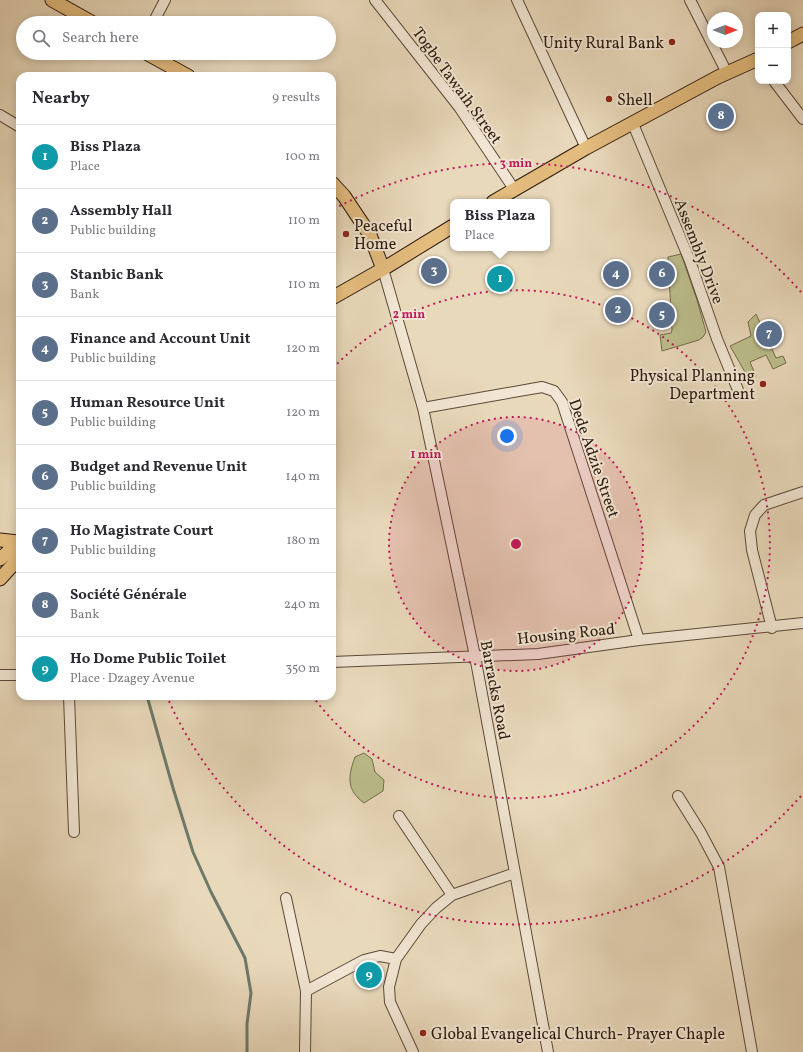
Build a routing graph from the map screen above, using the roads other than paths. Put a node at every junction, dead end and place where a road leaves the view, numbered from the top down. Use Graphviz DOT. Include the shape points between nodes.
graph roads {
  1 [pos="52,0"];
  2 [pos="165,0"];
  3 [pos="375,0"];
  4 [pos="517,0"];
  5 [pos="690,0"];
  6 [pos="81,16"];
  7 [pos="157,16"];
  8 [pos="803,34"];
  9 [pos="791,40"];
  10 [pos="159,60"];
  11 [pos="755,60"];
  12 [pos="181,72"];
  13 [pos="727,73"];
  14 [pos="776,84"];
  15 [pos="0,115"];
  16 [pos="803,119"];
  17 [pos="633,124"];
  18 [pos="16,125"];
  19 [pos="586,148"];
  20 [pos="336,187"];
  21 [pos="514,189"];
  22 [pos="498,199"];
  23 [pos="450,228"];
  24 [pos="384,269"];
  25 [pos="336,296"];
  26 [pos="738,390"];
  27 [pos="423,408"];
  28 [pos="803,492"];
  29 [pos="0,540"];
  30 [pos="16,542"];
  31 [pos="16,545"];
  32 [pos="0,560"];
  33 [pos="16,561"];
  34 [pos="1,575"];
  35 [pos="803,623"];
  36 [pos="772,628"];
  37 [pos="638,640"];
  38 [pos="474,656"];
  39 [pos="336,662"];
  40 [pos="16,675"];
  41 [pos="0,676"];
  42 [pos="70,700"];
  43 [pos="678,796"];
  44 [pos="399,816"];
  45 [pos="74,832"];
  46 [pos="515,873"];
  47 [pos="452,895"];
  48 [pos="286,898"];
  49 [pos="396,959"];
  50 [pos="306,991"];
  51 [pos="305,1052"];
  52 [pos="413,1052"];
  53 [pos="548,1052"];
  54 [pos="752,1052"];
  1 -- 6 [label="main road"];
  2 -- 7 [label="street"];
  3 -- 21 [label="street, Togbe Tawaih Street" via="459,107"];
  4 -- 19 [label="street"];
  5 -- 13 [label="street"];
  8 -- 9 [label="main road"];
  10 -- 12 [label="main road"];
  11 -- 13 [label="main road"];
  13 -- 17 [label="main road"];
  14 -- 16 [label="street"];
  15 -- 18 [label="street"];
  17 -- 19 [label="main road"];
  17 -- 26 [label="street, Assembly Drive" via="690,261"];
  19 -- 21 [label="main road"];
  20 -- 24 [label="main road" via="370,235"];
  21 -- 22 [label="main road"];
  23 -- 24 [label="main road"];
  24 -- 25 [label="main road"];
  24 -- 27 [label="street, Barracks Road"];
  27 -- 37 [label="street, Dede Adzie Street" via="542,387 554,391 562,402"];
  27 -- 38 [label="street, Barracks Road"];
  28 -- 36 [label="street" via="764,505 755,515 750,531 752,550"];
  29 -- 30 [label="main road"];
  31 -- 32 [label="main road"];
  33 -- 34 [label="main road"];
  35 -- 36 [label="street, Housing Road"];
  36 -- 37 [label="street, Housing Road"];
  37 -- 38 [label="street, Housing Road" via="538,654"];
  38 -- 39 [label="street, Housing Road"];
  38 -- 46 [label="street, Barracks Road"];
  40 -- 41 [label="street"];
  42 -- 45 [label="street"];
  43 -- 54 [label="street" via="718,867"];
  44 -- 47 [label="street"];
  46 -- 47 [label="street"];
  46 -- 53 [label="street, Barracks Road"];
  47 -- 49 [label="street" via="421,924"];
  48 -- 50 [label="street"];
  49 -- 50 [label="street" via="380,956 364,960"];
  49 -- 52 [label="street" via="389,987 390,1002"];
  50 -- 51 [label="street"];
}
